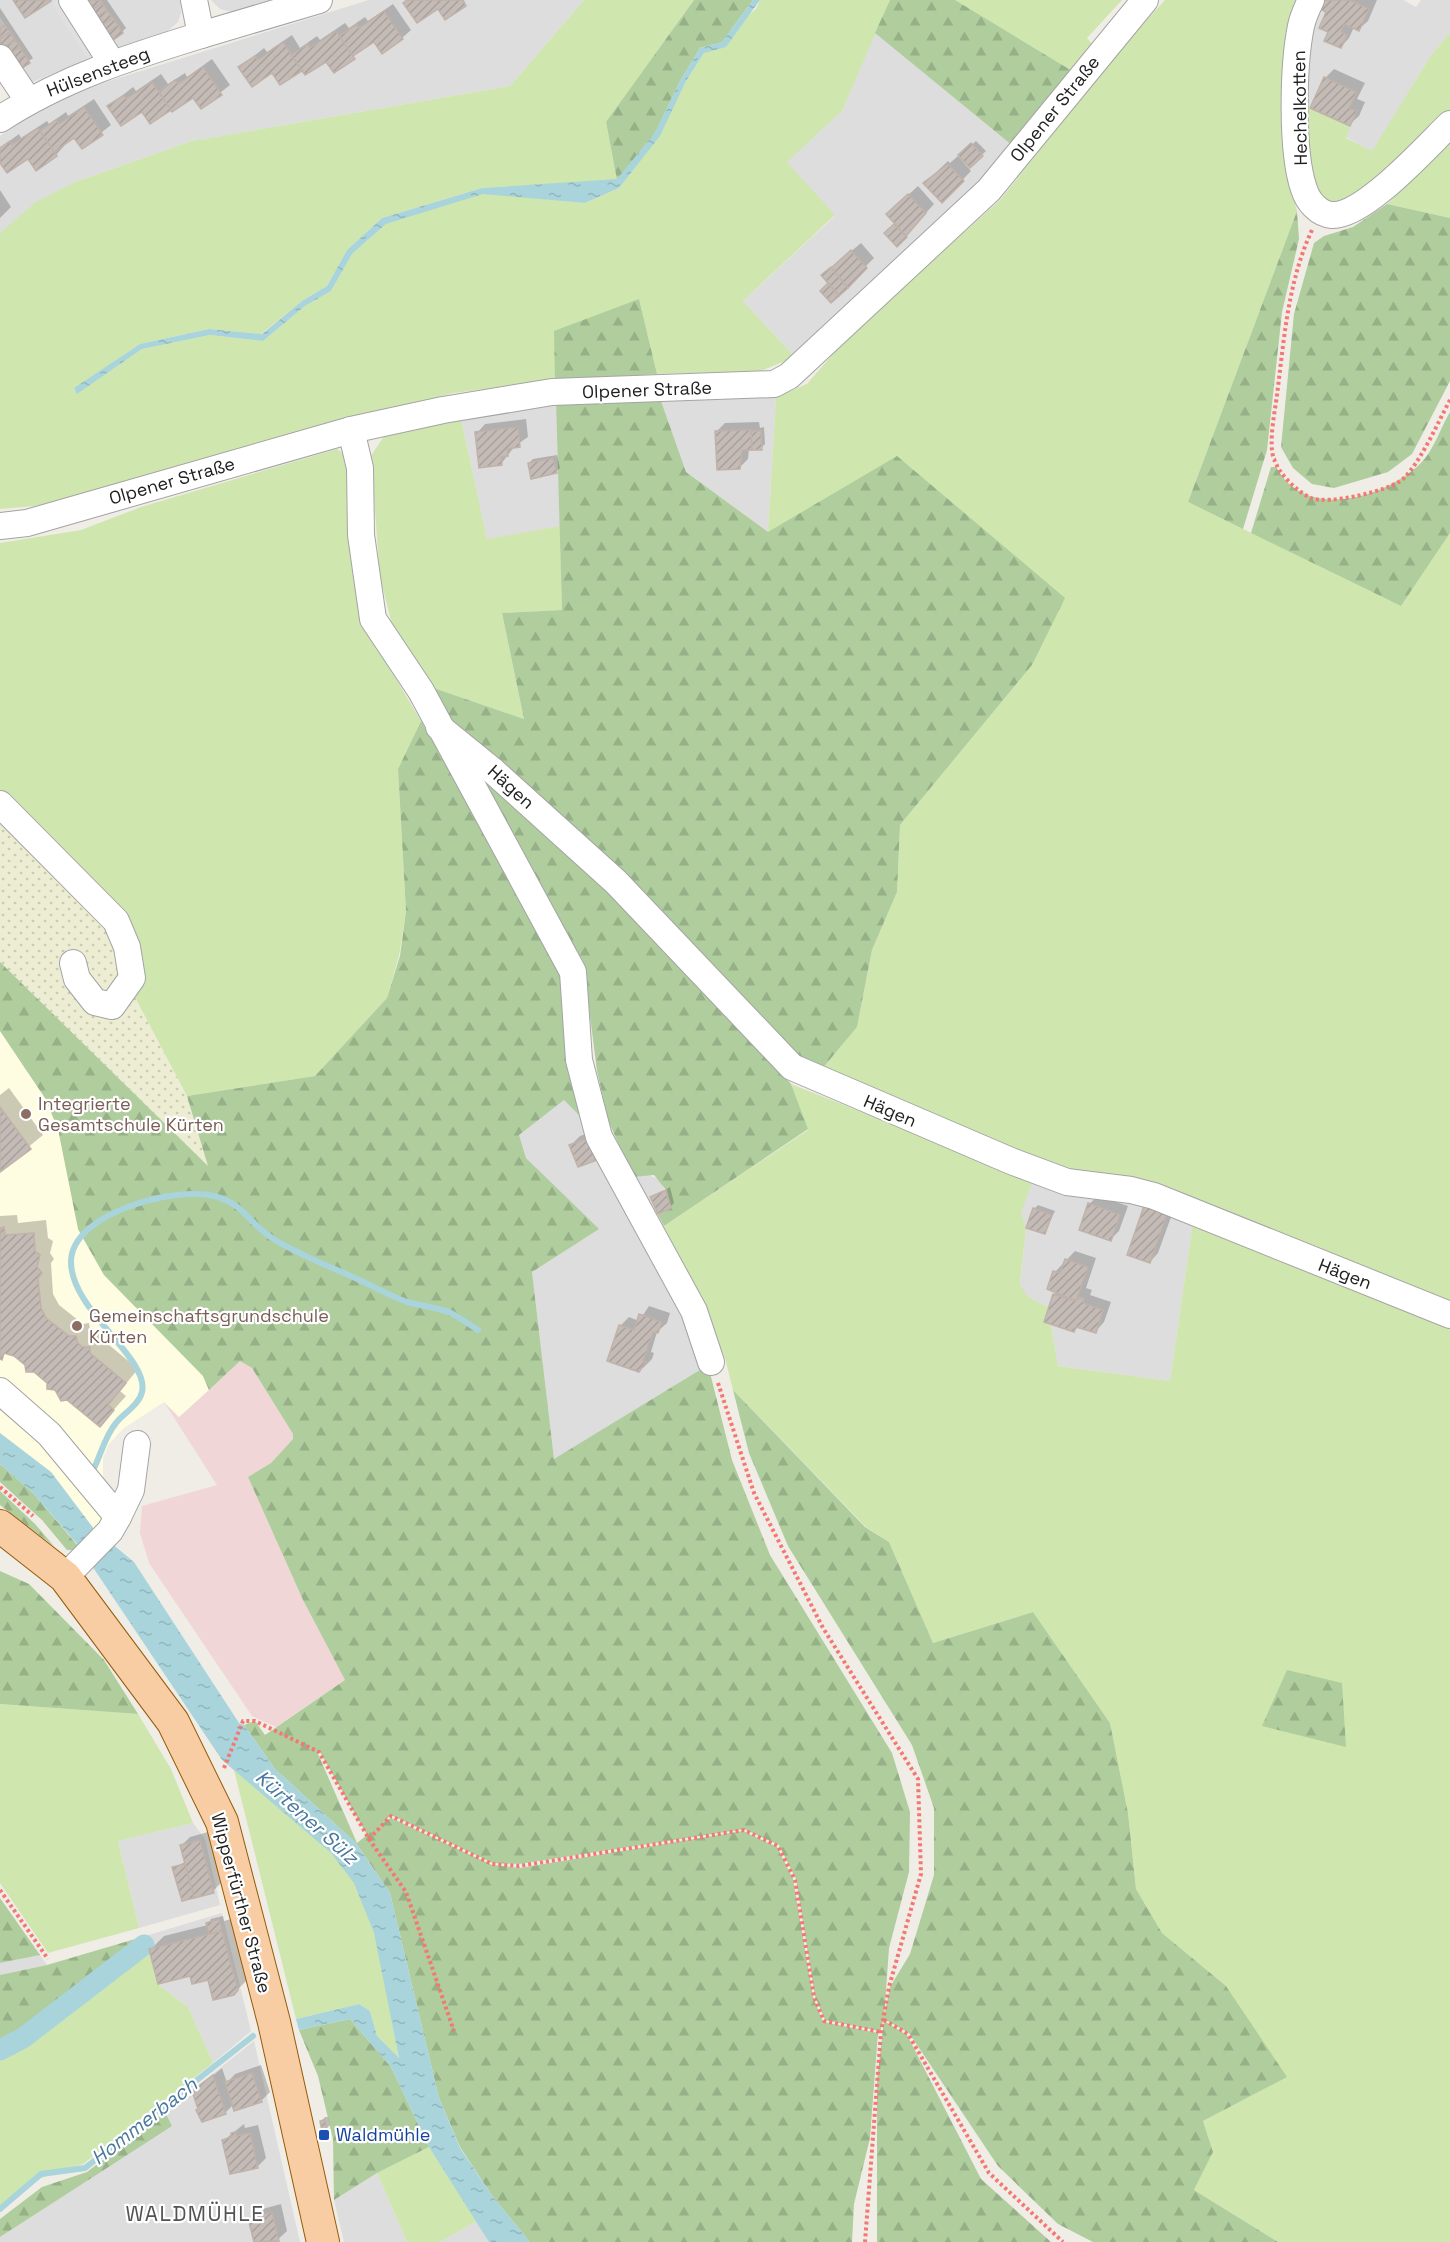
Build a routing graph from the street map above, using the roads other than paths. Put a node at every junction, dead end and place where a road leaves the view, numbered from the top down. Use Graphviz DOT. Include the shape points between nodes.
graph roads {
  1 [pos="72,0"];
  2 [pos="195,0"];
  3 [pos="319,0"];
  4 [pos="1146,0"];
  5 [pos="1311,0"];
  6 [pos="201,35"];
  7 [pos="0,58"];
  8 [pos="112,63"];
  9 [pos="28,100"];
  10 [pos="0,119"];
  11 [pos="1450,124"];
  12 [pos="351,429"];
  13 [pos="0,526"];
  14 [pos="439,727"];
  15 [pos="0,804"];
  16 [pos="73,963"];
  17 [pos="1450,1316"];
  18 [pos="711,1362"];
  19 [pos="0,1391"];
  20 [pos="137,1444"];
  21 [pos="114,1519"];
  22 [pos="0,1526"];
  23 [pos="70,1572"];
  24 [pos="323,2242"];
  1 -- 8 [label="street"];
  2 -- 6 [label="street"];
  3 -- 6 [label="street, Hülsensteeg"];
  4 -- 12 [label="street, Olpener Straße" via="988,190 789,376 774,384 552,392"];
  5 -- 11 [label="street, Hechelkotten" via="1301,23 1298,45 1297,149 1304,192 1320,212 1333,215 1361,205"];
  6 -- 8 [label="street, Hülsensteeg"];
  7 -- 9 [label="street"];
  8 -- 9 [label="street, Hülsensteeg"];
  9 -- 10 [label="street, Hülsensteeg"];
  12 -- 13 [label="street, Olpener Straße" via="27,523"];
  12 -- 14 [label="street, Hägen" via="360,468 361,536 373,619 421,691"];
  14 -- 17 [label="street, Hägen" via="616,882 792,1067 1011,1161 1067,1182 1154,1197"];
  14 -- 18 [label="street, Hägen" via="573,972 579,1060 599,1137 694,1311"];
  15 -- 16 [label="street" via="116,921 127,946 132,978 112,1006 95,1002 77,979"];
  19 -- 21 [label="street" via="49,1434"];
  20 -- 21 [label="street" via="131,1490"];
  21 -- 23 [label="street"];
  22 -- 23 [label="main road, Wipperfürther Straße"];
  23 -- 24 [label="main road, Wipperfürther Straße" via="173,1722 222,1822 274,2022"];
}
